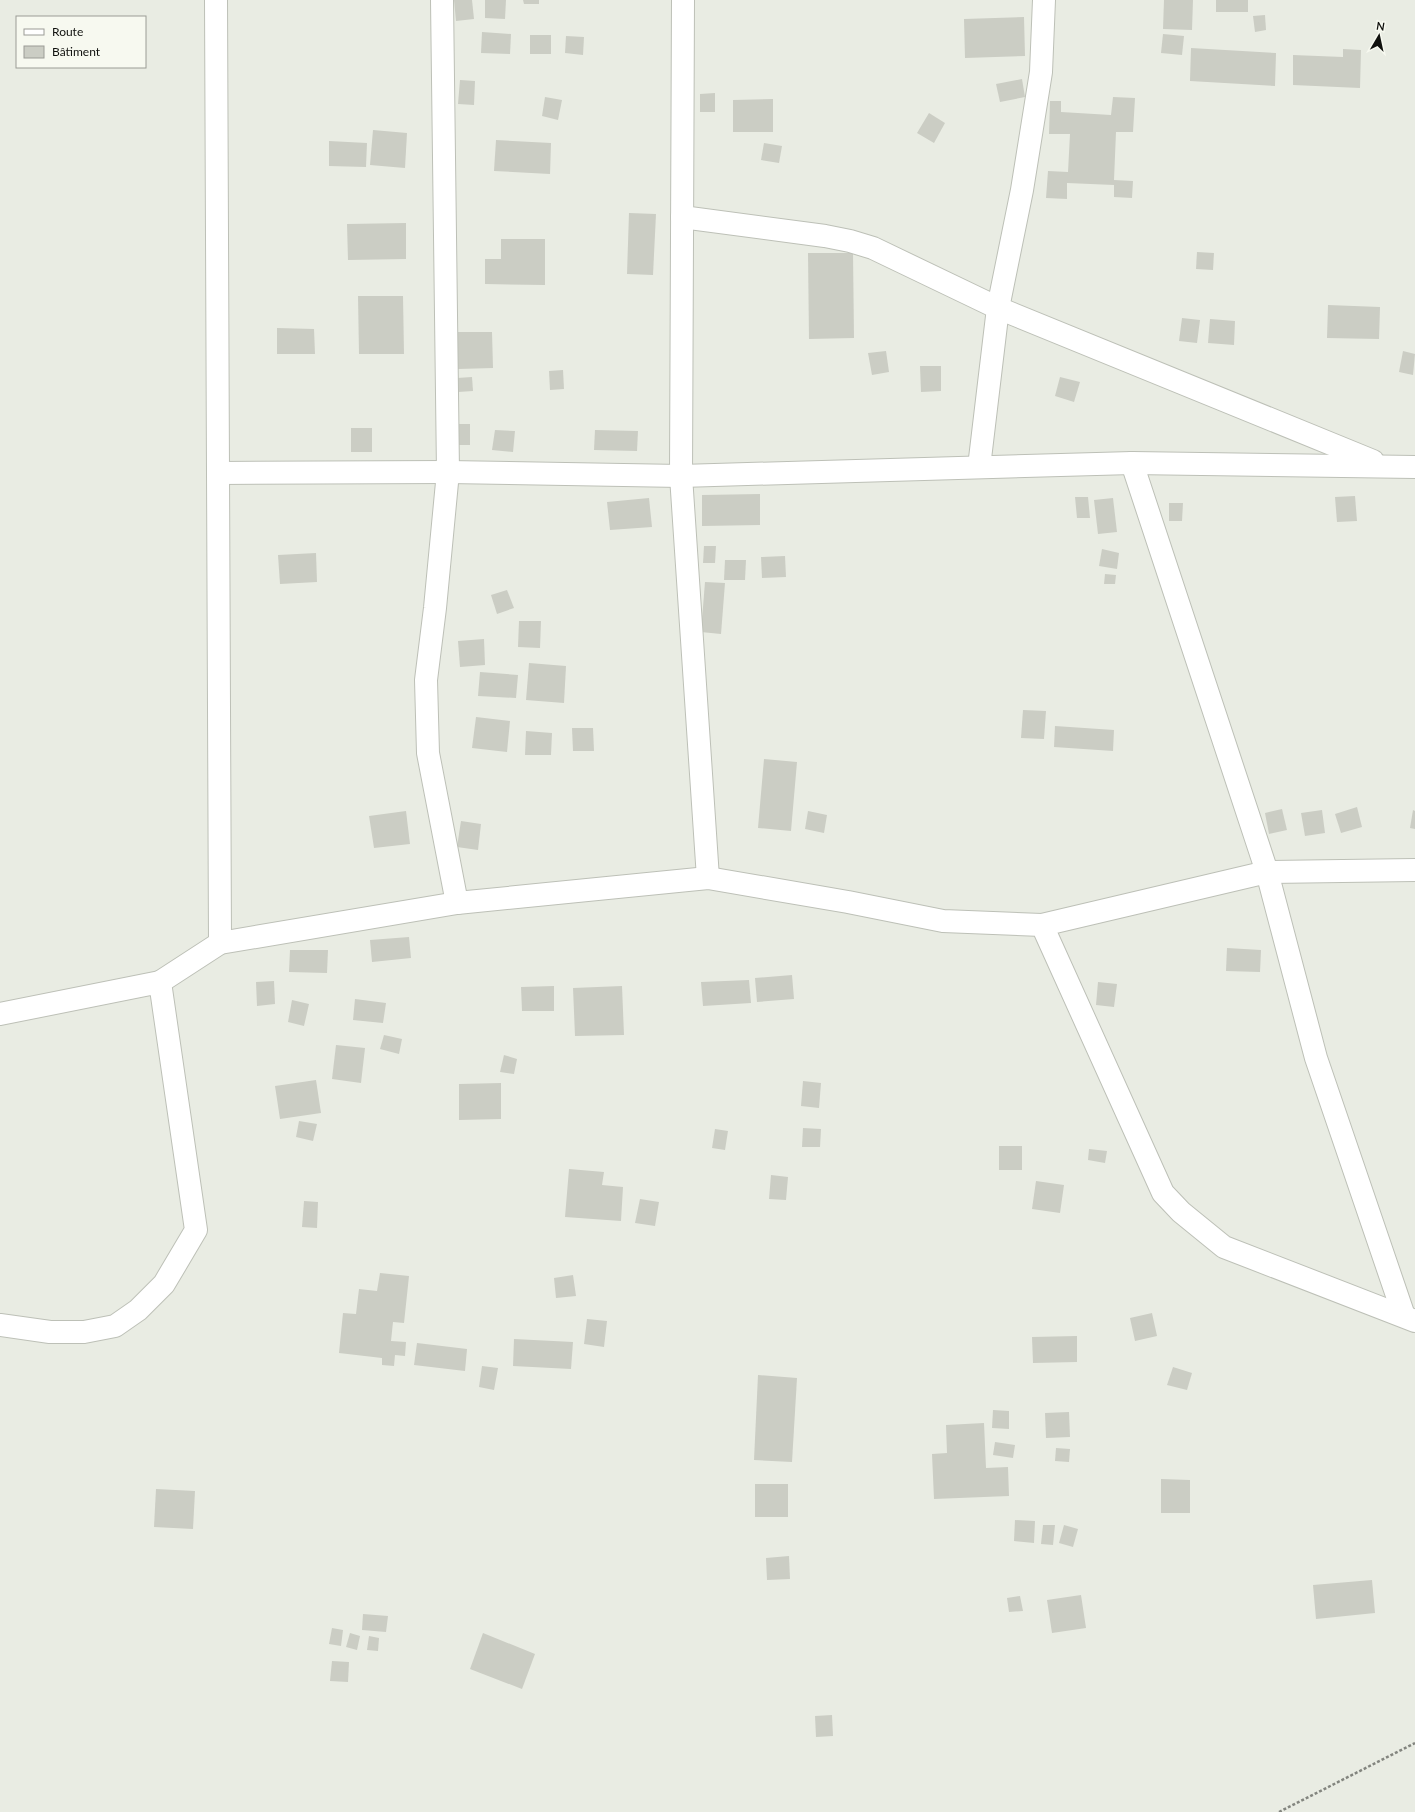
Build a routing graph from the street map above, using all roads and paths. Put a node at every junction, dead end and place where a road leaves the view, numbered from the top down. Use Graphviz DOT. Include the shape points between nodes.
graph roads {
  1 [pos="216,0"];
  2 [pos="442,0"];
  3 [pos="683,0"];
  4 [pos="1044,0"];
  5 [pos="682,218"];
  6 [pos="998,308"];
  7 [pos="1132,463"];
  8 [pos="1385,466"];
  9 [pos="979,467"];
  10 [pos="1415,467"];
  11 [pos="448,472"];
  12 [pos="218,473"];
  13 [pos="681,476"];
  14 [pos="1415,870"];
  15 [pos="1267,872"];
  16 [pos="708,878"];
  17 [pos="457,903"];
  18 [pos="1042,925"];
  19 [pos="220,943"];
  20 [pos="160,982"];
  21 [pos="0,1014"];
  22 [pos="1409,1319"];
  23 [pos="0,1325"];
  24 [pos="1415,1742"];
  25 [pos="1279,1812"];
  1 -- 12 [label="street"];
  2 -- 11 [label="street"];
  3 -- 5 [label="street"];
  4 -- 6 [label="street" via="1041,72 1022,190"];
  5 -- 6 [label="street" via="850,241 873,248"];
  5 -- 13 [label="street"];
  6 -- 8 [label="street"];
  6 -- 9 [label="street"];
  7 -- 8 [label="street"];
  7 -- 9 [label="street"];
  7 -- 15 [label="street"];
  8 -- 10 [label="street"];
  9 -- 13 [label="street"];
  11 -- 12 [label="street"];
  11 -- 13 [label="street"];
  11 -- 17 [label="street" via="426,680 428,753"];
  12 -- 19 [label="street"];
  13 -- 16 [label="street"];
  14 -- 15 [label="street"];
  15 -- 18 [label="street"];
  15 -- 22 [label="street" via="1316,1058"];
  16 -- 17 [label="street"];
  16 -- 18 [label="street" via="943,921"];
  17 -- 19 [label="street"];
  18 -- 22 [label="street" via="1163,1193 1181,1212 1224,1247"];
  19 -- 20 [label="street"];
  20 -- 21 [label="street"];
  20 -- 23 [label="street" via="196,1230 164,1284 138,1310 115,1326 84,1332 50,1332"];
  24 -- 25 [label="path"];
}
